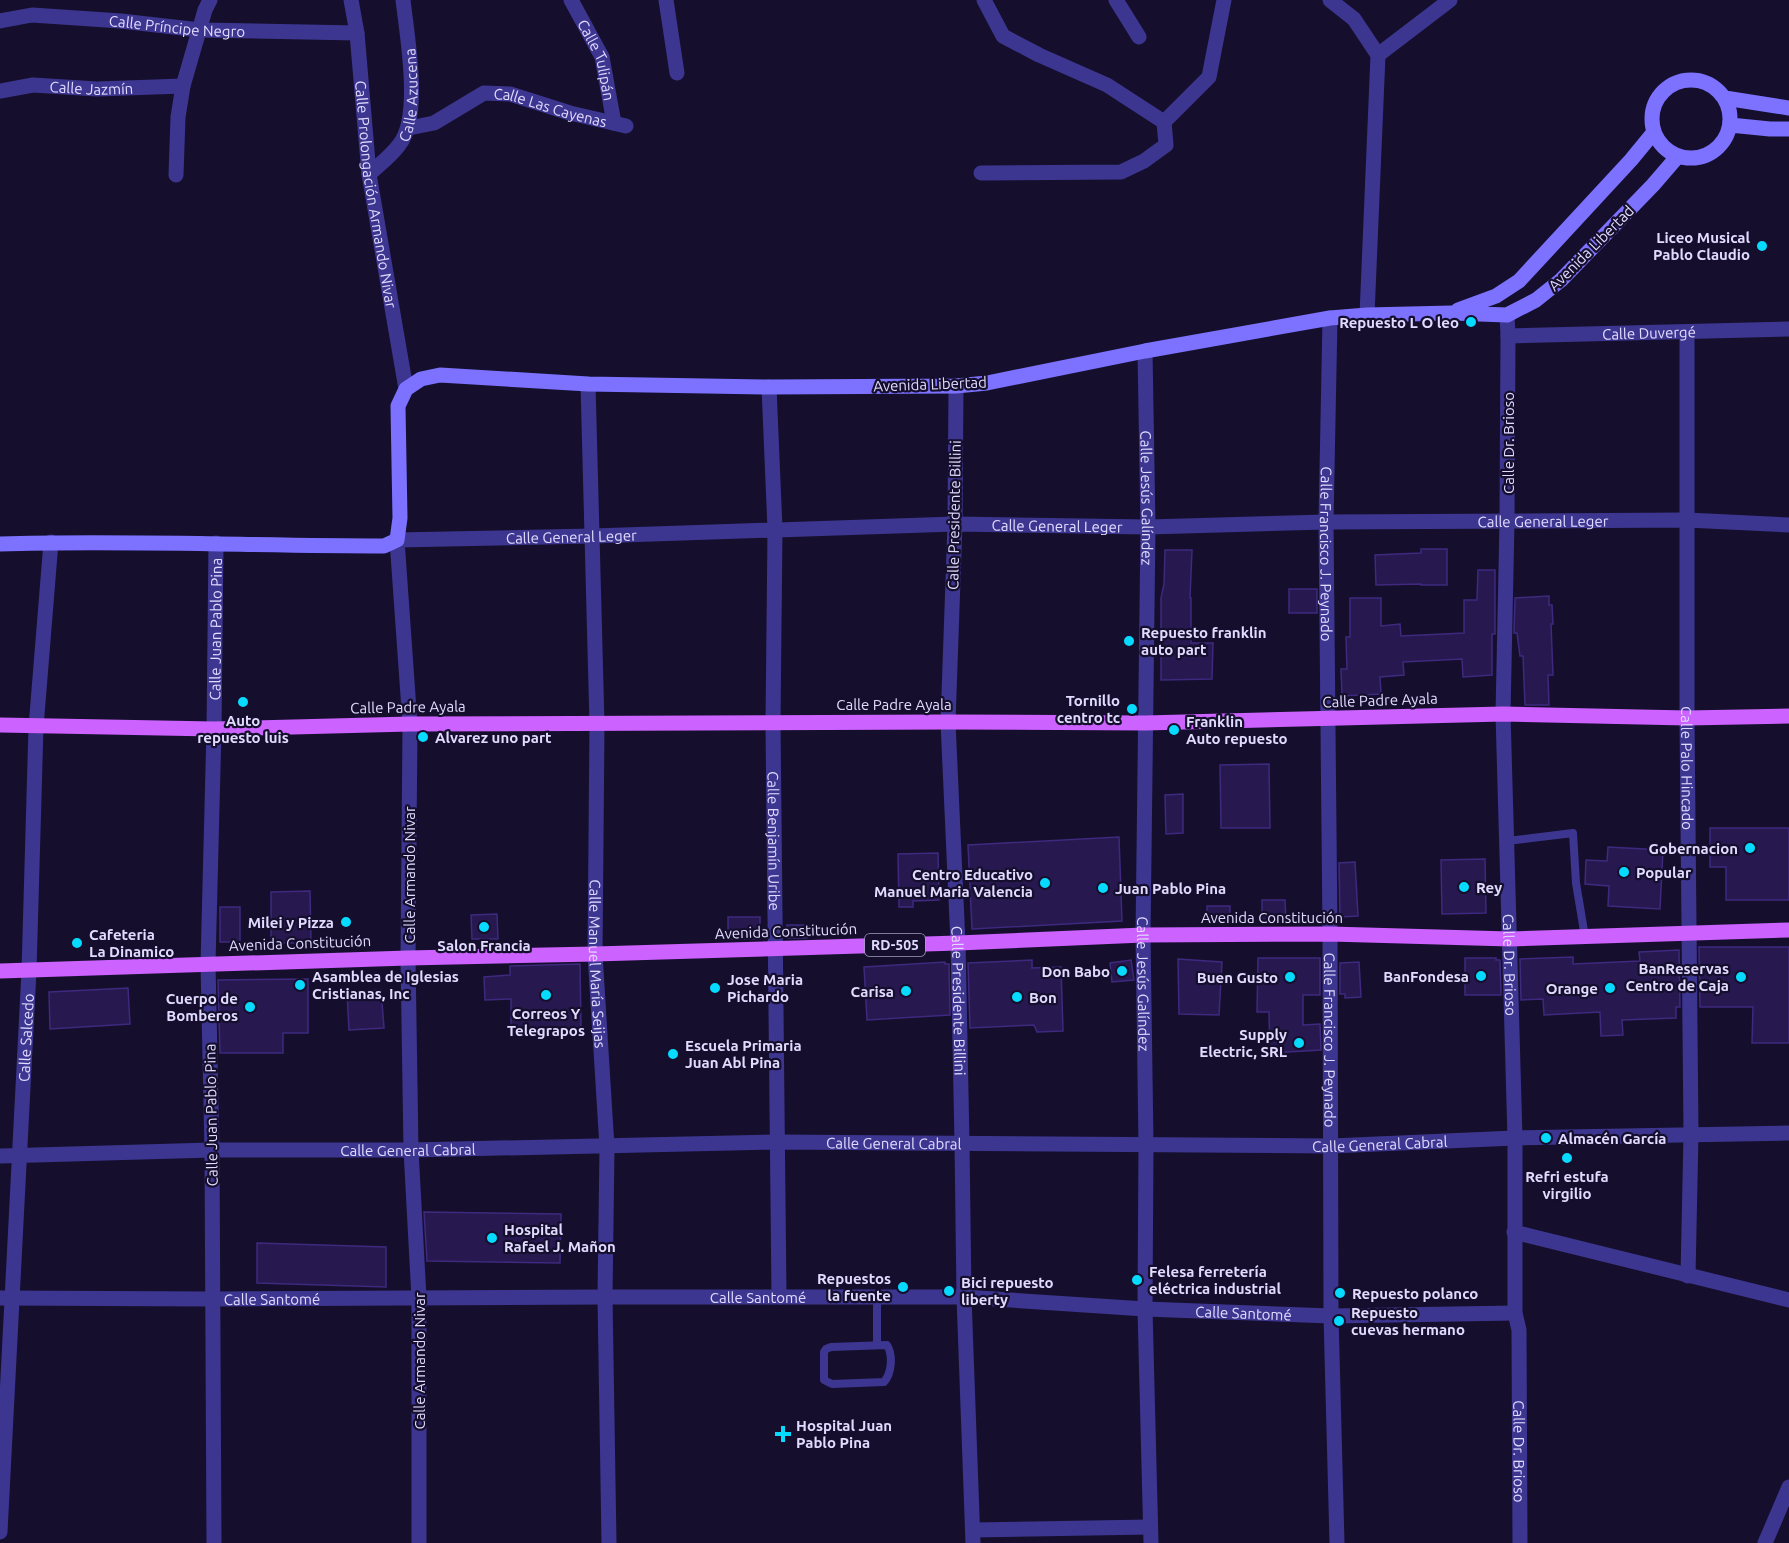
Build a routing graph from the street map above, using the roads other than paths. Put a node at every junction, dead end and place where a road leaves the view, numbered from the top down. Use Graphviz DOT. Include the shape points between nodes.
graph roads {
  1 [pos="210,0"];
  2 [pos="351,0"];
  3 [pos="403,0"];
  4 [pos="571,0"];
  5 [pos="666,0"];
  6 [pos="984,0"];
  7 [pos="1116,0"];
  8 [pos="1224,0"];
  9 [pos="1330,0"];
  10 [pos="1450,0"];
  11 [pos="0,21"];
  12 [pos="200,30"];
  13 [pos="357,33"];
  14 [pos="1139,37"];
  15 [pos="1378,55"];
  16 [pos="677,74"];
  17 [pos="183,86"];
  18 [pos="0,91"];
  19 [pos="1725,98"];
  20 [pos="1789,108"];
  21 [pos="1164,123"];
  22 [pos="620,124"];
  23 [pos="1730,125"];
  24 [pos="409,128"];
  25 [pos="1789,129"];
  26 [pos="1654,132"];
  27 [pos="1678,156"];
  28 [pos="981,173"];
  29 [pos="369,174"];
  30 [pos="176,175"];
  31 [pos="1452,313"];
  32 [pos="1367,315"];
  33 [pos="1506,315"];
  34 [pos="1330,318"];
  35 [pos="1789,330"];
  36 [pos="1687,332"];
  37 [pos="1508,336"];
  38 [pos="1144,351"];
  39 [pos="588,384"];
  40 [pos="956,386"];
  41 [pos="769,387"];
  42 [pos="406,389"];
  43 [pos="1687,520"];
  44 [pos="1507,521"];
  45 [pos="1326,522"];
  46 [pos="955,524"];
  47 [pos="1789,525"];
  48 [pos="1148,527"];
  49 [pos="775,529"];
  50 [pos="593,536"];
  51 [pos="398,540"];
  52 [pos="51,542"];
  53 [pos="216,543"];
  54 [pos="0,544"];
  55 [pos="1503,714"];
  56 [pos="1789,716"];
  57 [pos="1688,718"];
  58 [pos="1329,719"];
  59 [pos="948,722"];
  60 [pos="773,723"];
  61 [pos="1145,723"];
  62 [pos="410,724"];
  63 [pos="597,724"];
  64 [pos="0,725"];
  65 [pos="36,727"];
  66 [pos="214,729"];
  67 [pos="1507,841"];
  68 [pos="1789,930"];
  69 [pos="1330,934"];
  70 [pos="1690,934"];
  71 [pos="1143,935"];
  72 [pos="1585,937"];
  73 [pos="1510,939"];
  74 [pos="958,943"];
  75 [pos="776,949"];
  76 [pos="595,954"];
  77 [pos="408,958"];
  78 [pos="208,964"];
  79 [pos="0,971"];
  80 [pos="29,971"];
  81 [pos="1789,1133"];
  82 [pos="1691,1134"];
  83 [pos="1515,1138"];
  84 [pos="778,1142"];
  85 [pos="962,1143"];
  86 [pos="1146,1144"];
  87 [pos="1331,1146"];
  88 [pos="607,1147"];
  89 [pos="212,1149"];
  90 [pos="411,1150"];
  91 [pos="0,1156"];
  92 [pos="19,1156"];
  93 [pos="1514,1232"];
  94 [pos="1688,1276"];
  95 [pos="605,1297"];
  96 [pos="779,1297"];
  97 [pos="877,1297"];
  98 [pos="963,1297"];
  99 [pos="6,1298"];
  100 [pos="419,1298"];
  101 [pos="212,1299"];
  102 [pos="1789,1300"];
  103 [pos="1145,1308"];
  104 [pos="1515,1313"];
  105 [pos="1331,1316"];
  106 [pos="878,1345"];
  107 [pos="1789,1487"];
  108 [pos="1150,1527"];
  109 [pos="0,1533"];
  110 [pos="973,1536"];
  111 [pos="214,1543"];
  112 [pos="419,1543"];
  113 [pos="609,1543"];
  114 [pos="1150,1543"];
  115 [pos="1337,1543"];
  116 [pos="1520,1543"];
  117 [pos="1766,1543"];
  1 -- 12 [label="street"];
  2 -- 13 [label="street, Calle Prolongación Armando Nivar"];
  3 -- 24 [label="street, Calle Azucena" via="412,99"];
  4 -- 22 [label="street, Calle Tulipán" via="602,57"];
  5 -- 16 [label="street"];
  6 -- 21 [label="street" via="1003,36 1107,85"];
  7 -- 14 [label="street"];
  8 -- 21 [label="street" via="1209,77"];
  9 -- 15 [label="street" via="1354,19"];
  10 -- 15 [label="street"];
  11 -- 12 [label="street, Calle Príncipe Negro" via="32,15"];
  12 -- 13 [label="street, Calle Príncipe Negro"];
  12 -- 17 [label="street"];
  13 -- 29 [label="street, Calle Prolongación Armando Nivar"];
  15 -- 32 [label="street"];
  17 -- 18 [label="street, Calle Jazmín" via="97,90 33,85"];
  17 -- 30 [label="street"];
  19 -- 20 [label="main road"];
  19 -- 23 [label="main road"];
  19 -- 26 [label="main road" via="1705,82 1678,82 1658,98 1653,111"];
  21 -- 28 [label="street" via="1166,145 1121,172"];
  22 -- 24 [label="street, Calle Las Cayenas" via="510,94 484,93 434,123"];
  23 -- 25 [label="main road"];
  23 -- 27 [label="main road" via="1717,148 1692,158"];
  24 -- 29 [label="street, Calle Azucena" via="400,145"];
  26 -- 27 [label="main road" via="1662,145"];
  26 -- 31 [label="main road, Avenida Libertad" via="1519,281 1496,296"];
  27 -- 33 [label="main road, Avenida Libertad" via="1561,280 1536,300"];
  29 -- 42 [label="street, Calle Prolongación Armando Nivar"];
  31 -- 32 [label="main road, Avenida Libertad"];
  31 -- 33 [label="main road, Avenida Libertad"];
  32 -- 34 [label="main road, Avenida Libertad"];
  33 -- 37 [label="street, Calle Dr. Brioso"];
  34 -- 38 [label="main road, Avenida Libertad"];
  34 -- 45 [label="street, Calle Francisco J. Peynado"];
  35 -- 36 [label="street, Calle Duvergé"];
  36 -- 37 [label="street, Calle Duvergé"];
  36 -- 43 [label="street, Calle Palo Hincado"];
  37 -- 44 [label="street, Calle Dr. Brioso"];
  38 -- 40 [label="main road, Avenida Libertad"];
  38 -- 48 [label="street, Calle Jesús Galíndez"];
  39 -- 41 [label="main road, Avenida Libertad"];
  39 -- 42 [label="main road, Avenida Libertad" via="440,375 421,379"];
  39 -- 50 [label="street, Calle Manuel María Seijas"];
  40 -- 41 [label="main road, Avenida Libertad"];
  40 -- 46 [label="street, Calle Presidente Billini"];
  41 -- 49 [label="street, Calle Benjamín Uribe"];
  42 -- 51 [label="main road, Calle Armando Nivar" via="398,406"];
  43 -- 44 [label="street, Calle General Leger"];
  43 -- 47 [label="street, Calle General Leger"];
  43 -- 57 [label="street, Calle Palo Hincado"];
  44 -- 45 [label="street, Calle General Leger"];
  44 -- 55 [label="street, Calle Dr. Brioso"];
  45 -- 48 [label="street, Calle General Leger"];
  45 -- 58 [label="street, Calle Francisco J. Peynado"];
  46 -- 48 [label="street, Calle General Leger"];
  46 -- 49 [label="street, Calle General Leger"];
  46 -- 59 [label="street, Calle Presidente Billini"];
  48 -- 61 [label="street, Calle Jesús Galíndez"];
  49 -- 50 [label="street, Calle General Leger"];
  49 -- 60 [label="street, Calle Benjamín Uribe"];
  50 -- 51 [label="street, Calle General Leger"];
  50 -- 63 [label="street, Calle Manuel María Seijas"];
  51 -- 53 [label="main road" via="384,546"];
  51 -- 62 [label="street, Calle Armando Nivar"];
  52 -- 53 [label="main road"];
  52 -- 54 [label="main road"];
  52 -- 65 [label="street, Calle Salcedo"];
  53 -- 66 [label="street, Calle Juan Pablo Pina"];
  55 -- 57 [label="main road, Calle Padre Ayala"];
  55 -- 58 [label="main road, Calle Padre Ayala"];
  55 -- 67 [label="street, Calle Dr. Brioso"];
  56 -- 57 [label="main road, Calle Padre Ayala"];
  57 -- 70 [label="street, Calle Palo Hincado"];
  58 -- 61 [label="main road, Calle Padre Ayala"];
  58 -- 69 [label="street, Calle Francisco J. Peynado"];
  59 -- 60 [label="main road, Calle Padre Ayala"];
  59 -- 61 [label="main road, Calle Padre Ayala"];
  59 -- 74 [label="street, Calle Presidente Billini"];
  60 -- 63 [label="main road, Calle Padre Ayala"];
  60 -- 75 [label="street, Calle Benjamín Uribe"];
  61 -- 71 [label="street, Calle Jesús Galíndez"];
  62 -- 63 [label="main road, Calle Padre Ayala"];
  62 -- 66 [label="main road, Calle Padre Ayala"];
  62 -- 77 [label="street, Calle Armando Nivar"];
  63 -- 76 [label="street, Calle Manuel María Seijas"];
  64 -- 65 [label="main road, Calle Padre Ayala"];
  65 -- 66 [label="main road, Calle Padre Ayala"];
  65 -- 80 [label="street, Calle Salcedo"];
  66 -- 78 [label="street, Calle Juan Pablo Pina"];
  67 -- 72 [label="lane" via="1573,833"];
  67 -- 73 [label="street, Calle Dr. Brioso"];
  68 -- 70 [label="main road, Avenida Constitución / RD-505"];
  69 -- 71 [label="main road, Avenida Constitución / RD-505"];
  69 -- 73 [label="main road, Avenida Constitución / RD-505"];
  69 -- 87 [label="street, Calle Francisco J. Peynado"];
  70 -- 72 [label="main road, Avenida Constitución / RD-505"];
  70 -- 82 [label="street, Calle Palo Hincado"];
  71 -- 74 [label="main road, Avenida Constitución / RD-505"];
  71 -- 86 [label="street, Calle Jesús Galíndez"];
  72 -- 73 [label="main road, Avenida Constitución / RD-505"];
  73 -- 83 [label="street, Calle Dr. Brioso"];
  74 -- 75 [label="main road, Avenida Constitución / RD-505"];
  74 -- 85 [label="street, Calle Presidente Billini"];
  75 -- 76 [label="main road, Avenida Constitución / RD-505"];
  75 -- 84 [label="street, Calle Benjamín Uribe"];
  76 -- 77 [label="main road, Avenida Constitución / RD-505"];
  76 -- 88 [label="street, Calle Manuel María Seijas"];
  77 -- 78 [label="main road, Avenida Constitución / RD-505"];
  77 -- 90 [label="street, Calle Armando Nivar"];
  78 -- 80 [label="main road, Avenida Constitución / RD-505"];
  78 -- 89 [label="street, Calle Juan Pablo Pina"];
  79 -- 80 [label="main road, Avenida Constitución / RD-505"];
  80 -- 92 [label="street, Calle Salcedo"];
  81 -- 82 [label="street, Calle General Cabral"];
  82 -- 83 [label="street, Calle General Cabral"];
  82 -- 94 [label="street, Calle Palo Hincado"];
  83 -- 87 [label="street, Calle General Cabral"];
  83 -- 93 [label="street, Calle Dr. Brioso"];
  84 -- 85 [label="street, Calle General Cabral"];
  84 -- 88 [label="street, Calle General Cabral"];
  84 -- 96 [label="street, Calle Benjamín Uribe"];
  85 -- 86 [label="street, Calle General Cabral"];
  85 -- 98 [label="street, Calle Presidente Billini"];
  86 -- 87 [label="street, Calle General Cabral"];
  86 -- 103 [label="street, Calle Jesús Galíndez"];
  87 -- 105 [label="street, Calle Francisco J. Peynado"];
  88 -- 90 [label="street, Calle General Cabral"];
  88 -- 95 [label="street, Calle Manuel María Seijas"];
  89 -- 90 [label="street, Calle General Cabral"];
  89 -- 92 [label="street, Calle General Cabral"];
  89 -- 101 [label="street, Calle Juan Pablo Pina"];
  90 -- 100 [label="street, Calle Armando Nivar"];
  91 -- 92 [label="street, Calle General Cabral"];
  92 -- 99 [label="street, Calle Salcedo"];
  93 -- 94 [label="street"];
  93 -- 104 [label="street, Calle Dr. Brioso"];
  94 -- 102 [label="street"];
  95 -- 96 [label="street, Calle Santomé"];
  95 -- 100 [label="street, Calle Santomé"];
  95 -- 113 [label="street, Calle Manuel María Seijas"];
  96 -- 97 [label="street, Calle Santomé"];
  97 -- 98 [label="street, Calle Santomé"];
  97 -- 106 [label="lane"];
  98 -- 103 [label="street, Calle Santomé"];
  98 -- 110 [label="street, Calle Presidente Billini"];
  99 -- 101 [label="street, Calle Santomé"];
  99 -- 109 [label="street, Calle Salcedo"];
  100 -- 101 [label="street, Calle Santomé"];
  100 -- 112 [label="street, Calle Armando Nivar"];
  101 -- 111 [label="street, Calle Juan Pablo Pina"];
  103 -- 105 [label="street, Calle Santomé"];
  103 -- 108 [label="street, Calle Jesús Galíndez"];
  104 -- 105 [label="street, Calle Santomé"];
  104 -- 116 [label="street, Calle Dr. Brioso" via="1519,1330"];
  105 -- 115 [label="street, Calle Francisco J. Peynado"];
  106 -- 106 [label="lane" via="826,1349 824,1380 832,1384 884,1382 890,1374 890,1350"];
  107 -- 117 [label="street"];
  108 -- 110 [label="street"];
  108 -- 114 [label="street, Calle Jesús Galíndez"];
}
